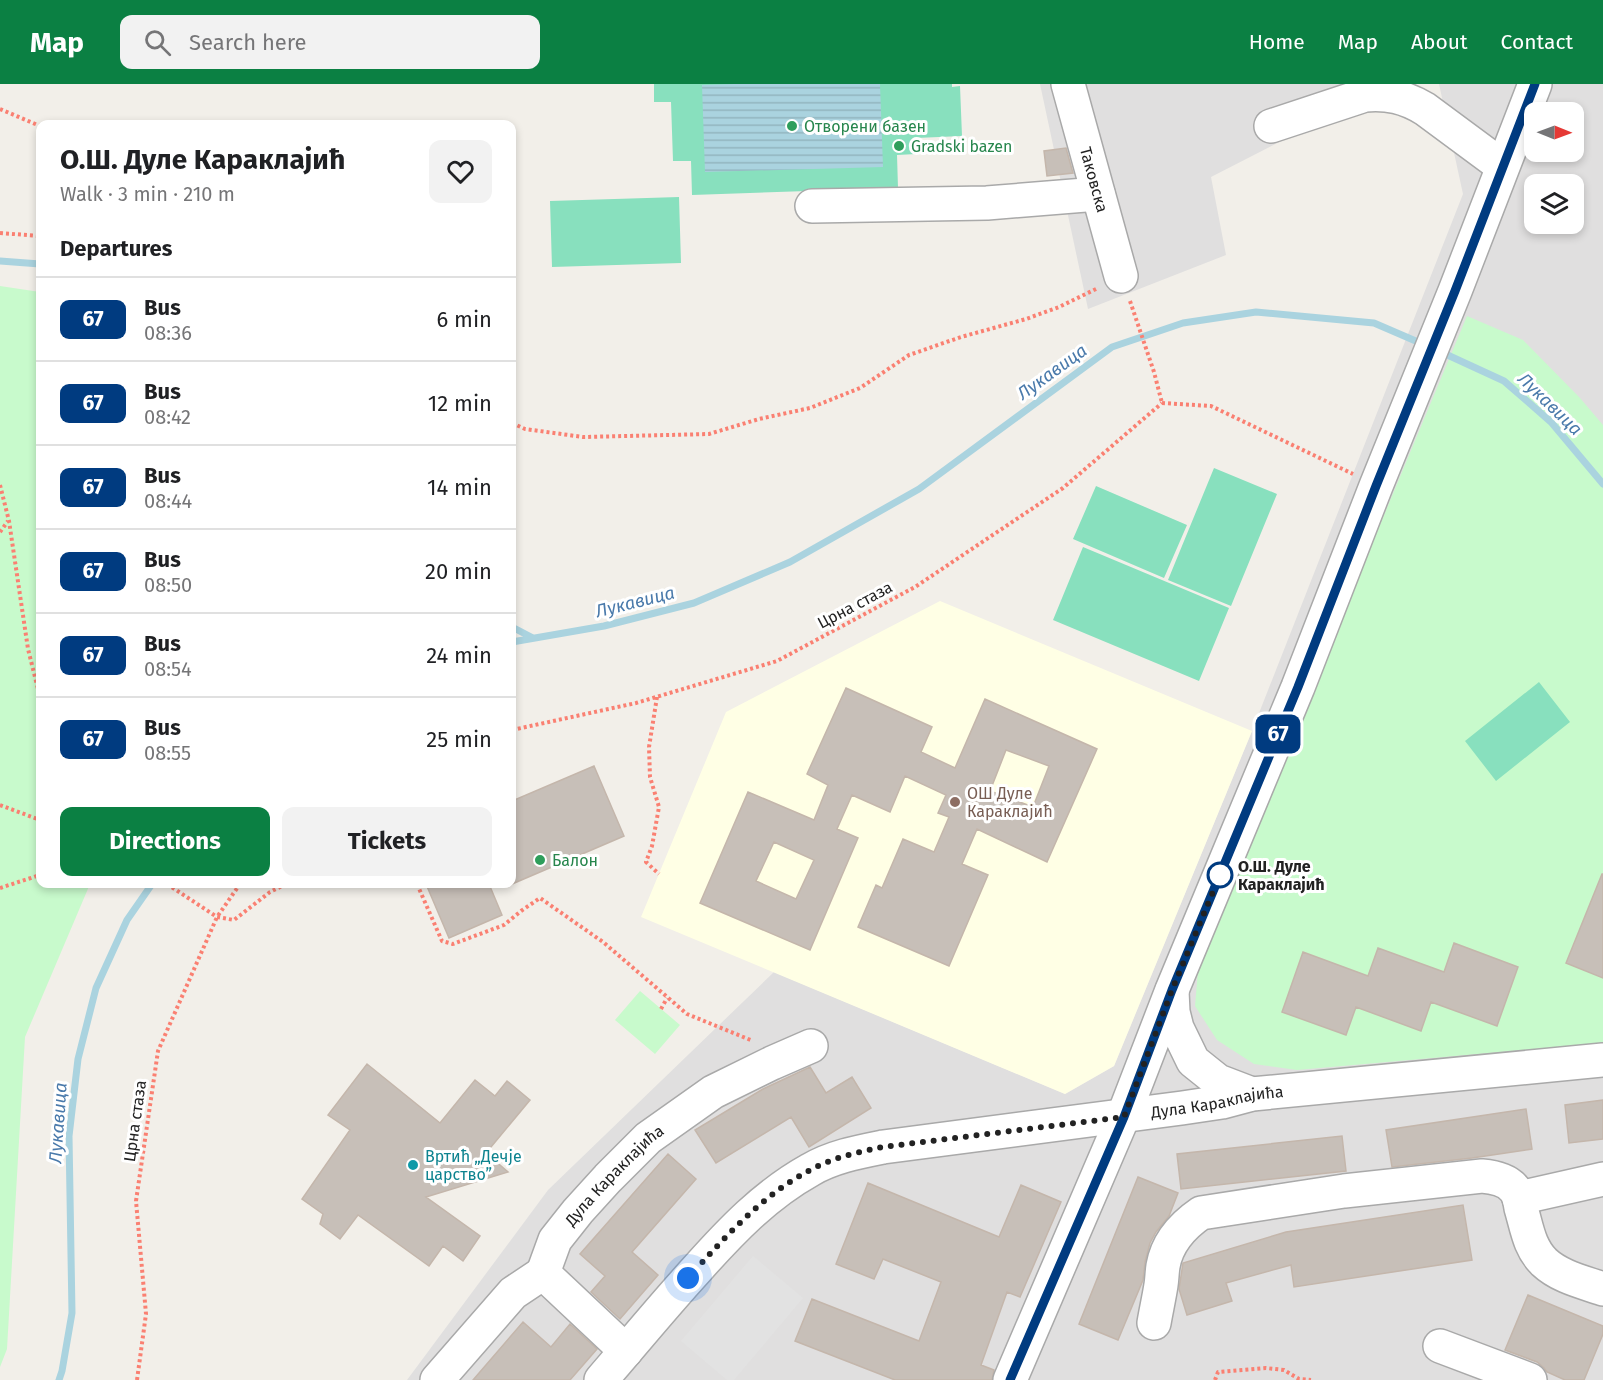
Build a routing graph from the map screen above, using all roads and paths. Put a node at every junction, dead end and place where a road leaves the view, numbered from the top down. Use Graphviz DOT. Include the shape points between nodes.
graph roads {
  1 [pos="1068,84"];
  2 [pos="1535,84"];
  3 [pos="0,110"];
  4 [pos="36,124"];
  5 [pos="1271,126"];
  6 [pos="1502,166"];
  7 [pos="1098,194"];
  8 [pos="812,206"];
  9 [pos="0,233"];
  10 [pos="36,236"];
  11 [pos="1127,290"];
  12 [pos="1162,403"];
  13 [pos="516,425"];
  14 [pos="0,485"];
  15 [pos="1376,486"];
  16 [pos="9,521"];
  17 [pos="0,532"];
  18 [pos="36,680"];
  19 [pos="657,697"];
  20 [pos="516,729"];
  21 [pos="0,805"];
  22 [pos="36,818"];
  23 [pos="659,874"];
  24 [pos="36,875"];
  25 [pos="0,888"];
  26 [pos="173,888"];
  27 [pos="237,888"];
  28 [pos="278,888"];
  29 [pos="419,888"];
  30 [pos="217,917"];
  31 [pos="1172,990"];
  32 [pos="667,998"];
  33 [pos="661,1009"];
  34 [pos="800,1051"];
  35 [pos="1603,1060"];
  36 [pos="1252,1094"];
  37 [pos="1124,1117"];
  38 [pos="1603,1179"];
  39 [pos="1519,1198"];
  40 [pos="543,1273"];
  41 [pos="1603,1289"];
  42 [pos="1154,1323"];
  43 [pos="1440,1346"];
  44 [pos="626,1351"];
  45 [pos="1299,1379"];
  46 [pos="137,1380"];
  47 [pos="437,1380"];
  48 [pos="601,1380"];
  49 [pos="1010,1380"];
  50 [pos="1215,1380"];
  51 [pos="1311,1380"];
  52 [pos="1530,1380"];
  1 -- 7 [label="street, Таковска"];
  2 -- 6 [label="street"];
  3 -- 4 [label="path"];
  5 -- 6 [label="street" via="1365,96 1398,96 1425,109"];
  6 -- 15 [label="street"];
  7 -- 8 [label="street" via="987,203"];
  7 -- 11 [label="street, Таковска"];
  9 -- 10 [label="path"];
  11 -- 12 [label="path"];
  11 -- 13 [label="path" via="961,337 909,355 860,388 810,408 709,434 583,437"];
  12 -- 15 [label="path" via="1211,406"];
  12 -- 19 [label="path, Црна стаза" via="1063,488 915,587 777,660"];
  14 -- 16 [label="path"];
  15 -- 31 [label="street" via="1298,687"];
  16 -- 17 [label="path"];
  16 -- 18 [label="path"];
  19 -- 20 [label="path, Црна стаза"];
  19 -- 23 [label="path" via="649,747 650,777 659,807 646,862"];
  21 -- 22 [label="path"];
  24 -- 25 [label="path"];
  26 -- 30 [label="path"];
  27 -- 30 [label="path, Црна стаза"];
  28 -- 30 [label="path" via="234,920"];
  29 -- 32 [label="path" via="442,941 453,944 504,925 540,898 603,942"];
  30 -- 46 [label="path, Црна стаза" via="158,1052 136,1201 146,1314"];
  31 -- 36 [label="street" via="1177,1028 1193,1061 1218,1081"];
  31 -- 37 [label="street"];
  32 -- 33 [label="path"];
  32 -- 34 [label="path" via="687,1014"];
  34 -- 40 [label="street, Дула Караклајића" via="713,1092 648,1138 555,1240"];
  35 -- 36 [label="street, Дула Караклајића"];
  36 -- 37 [label="street, Дула Караклајића"];
  37 -- 44 [label="street, Дула Караклајића" via="883,1147 827,1162 790,1182 730,1232"];
  37 -- 49 [label="street"];
  38 -- 39 [label="street"];
  39 -- 41 [label="street" via="1530,1240 1544,1262 1567,1277"];
  39 -- 42 [label="street" via="1504,1181 1482,1176 1344,1191 1201,1213 1182,1229 1167,1252"];
  40 -- 44 [label="street"];
  40 -- 47 [label="street" via="513,1293"];
  43 -- 52 [label="street"];
  44 -- 48 [label="street, Дула Караклајића"];
  45 -- 50 [label="path" via="1284,1370 1266,1368 1218,1372"];
  45 -- 51 [label="path"];
}
